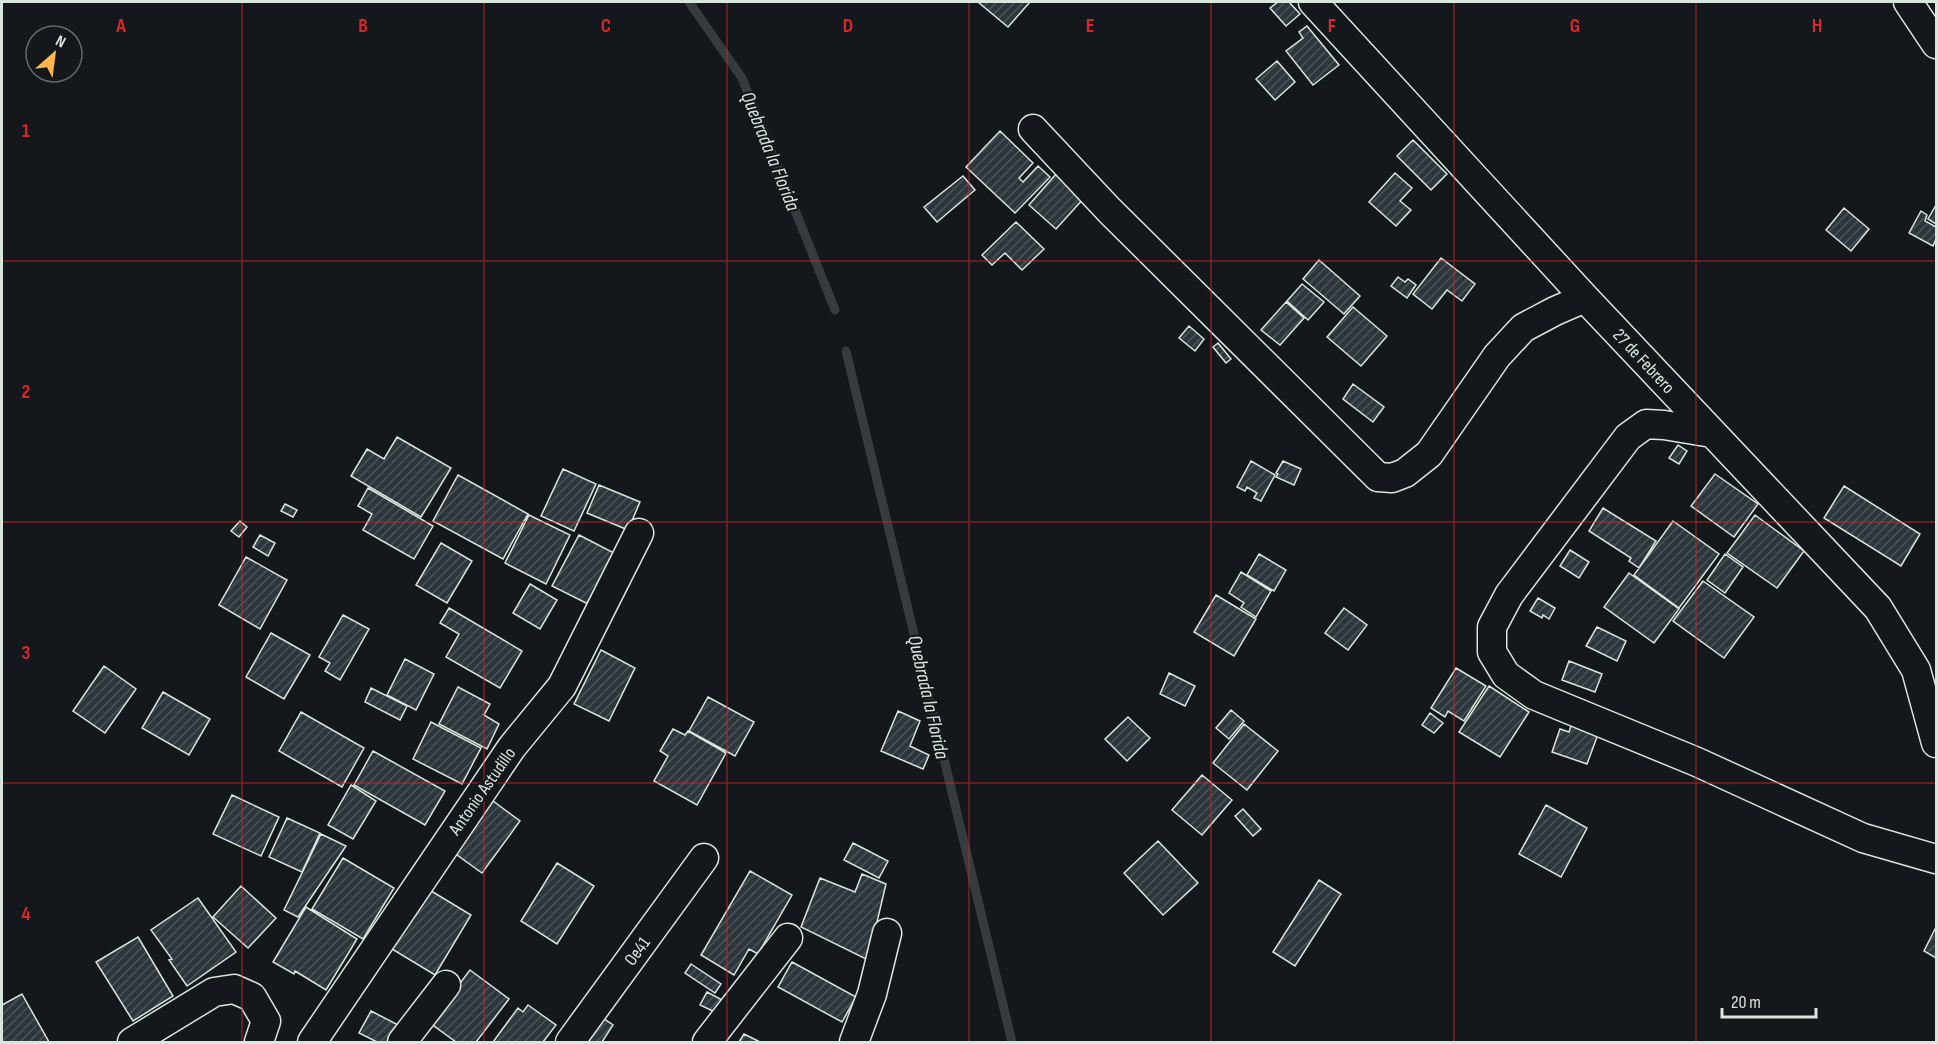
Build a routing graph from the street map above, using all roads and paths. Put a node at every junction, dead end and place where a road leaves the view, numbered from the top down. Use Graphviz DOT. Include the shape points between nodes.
graph roads {
  1 [pos="1313,2"];
  2 [pos="1908,2"];
  3 [pos="1936,44"];
  4 [pos="1033,129"];
  5 [pos="1585,298"];
  6 [pos="1712,433"];
  7 [pos="639,533"];
  8 [pos="1936,743"];
  9 [pos="704,858"];
  10 [pos="1936,858"];
  11 [pos="887,933"];
  12 [pos="788,938"];
  13 [pos="446,985"];
  14 [pos="132,1042"];
  15 [pos="259,1042"];
  16 [pos="312,1042"];
  17 [pos="402,1042"];
  18 [pos="570,1042"];
  19 [pos="707,1042"];
  20 [pos="854,1042"];
  1 -- 5 [label="street, 27 de Febrero"];
  2 -- 3 [label="street"];
  4 -- 5 [label="street" via="1109,210 1378,477 1399,476 1429,454 1497,356 1523,328"];
  5 -- 6 [label="street, 27 de Febrero"];
  6 -- 8 [label="street, 27 de Febrero" via="1878,608 1916,670"];
  6 -- 10 [label="street" via="1646,424 1628,436 1509,595 1492,627 1492,652 1506,675 1534,695 1697,762 1863,838"];
  7 -- 16 [label="street, Antonio Astudillo" via="562,686 512,747"];
  9 -- 18 [label="street, Oe41"];
  11 -- 20 [label="street" via="872,994"];
  12 -- 19 [label="street"];
  13 -- 17 [label="street"];
  14 -- 15 [label="street" via="214,992 234,989 252,998 266,1021"];
}
